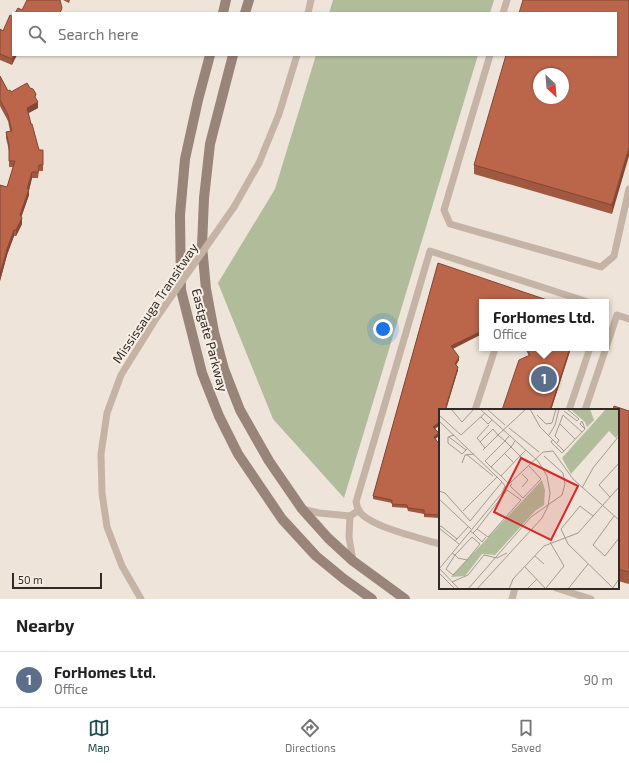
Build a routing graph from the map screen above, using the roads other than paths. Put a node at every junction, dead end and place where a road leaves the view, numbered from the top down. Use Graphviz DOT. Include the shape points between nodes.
graph roads {
  1 [pos="226,0"];
  2 [pos="249,0"];
  3 [pos="311,0"];
  4 [pos="507,0"];
  5 [pos="223,12"];
  6 [pos="245,12"];
  7 [pos="308,12"];
  8 [pos="503,12"];
  9 [pos="210,56"];
  10 [pos="233,56"];
  11 [pos="297,56"];
  12 [pos="490,56"];
  13 [pos="629,189"];
  14 [pos="579,299"];
  15 [pos="629,319"];
  16 [pos="609,339"];
  17 [pos="589,351"];
  18 [pos="605,351"];
  19 [pos="494,352"];
  20 [pos="475,409"];
  21 [pos="569,409"];
  22 [pos="584,409"];
  23 [pos="302,509"];
  24 [pos="359,510"];
  25 [pos="350,516"];
  26 [pos="439,544"];
  27 [pos="353,562"];
  28 [pos="515,589"];
  29 [pos="559,589"];
  30 [pos="141,599"];
  31 [pos="372,599"];
  32 [pos="405,599"];
  33 [pos="512,599"];
  34 [pos="591,599"];
  1 -- 5 [label="main road"];
  2 -- 6 [label="main road"];
  3 -- 7 [label="lane"];
  4 -- 8 [label="lane"];
  9 -- 31 [label="main road, Eastgate Parkway" via="185,160 180,215 181,290 202,373 218,416 238,454 282,518 316,556"];
  10 -- 23 [label="main road, Eastgate Parkway" via="209,152 202,246 206,289 224,369 240,410 269,461"];
  11 -- 30 [label="lane, Mississauga Transitway, bridge" via="279,114 258,162 234,207 157,317 121,375 107,413 102,454 102,493 107,527 122,566"];
  12 -- 13 [label="lane" via="444,210 450,224 601,267 614,256"];
  14 -- 24 [label="lane" via="430,251 356,502"];
  15 -- 16 [label="lane" via="617,315"];
  17 -- 21 [label="lane"];
  18 -- 22 [label="lane"];
  19 -- 20 [label="lane"];
  23 -- 25 [label="lane"];
  23 -- 27 [label="main road, Eastgate Parkway"];
  24 -- 25 [label="lane"];
  24 -- 26 [label="lane" via="378,525"];
  25 -- 27 [label="lane" via="349,537"];
  27 -- 32 [label="main road, Eastgate Parkway"];
  28 -- 33 [label="lane"];
  29 -- 34 [label="lane"];
}
